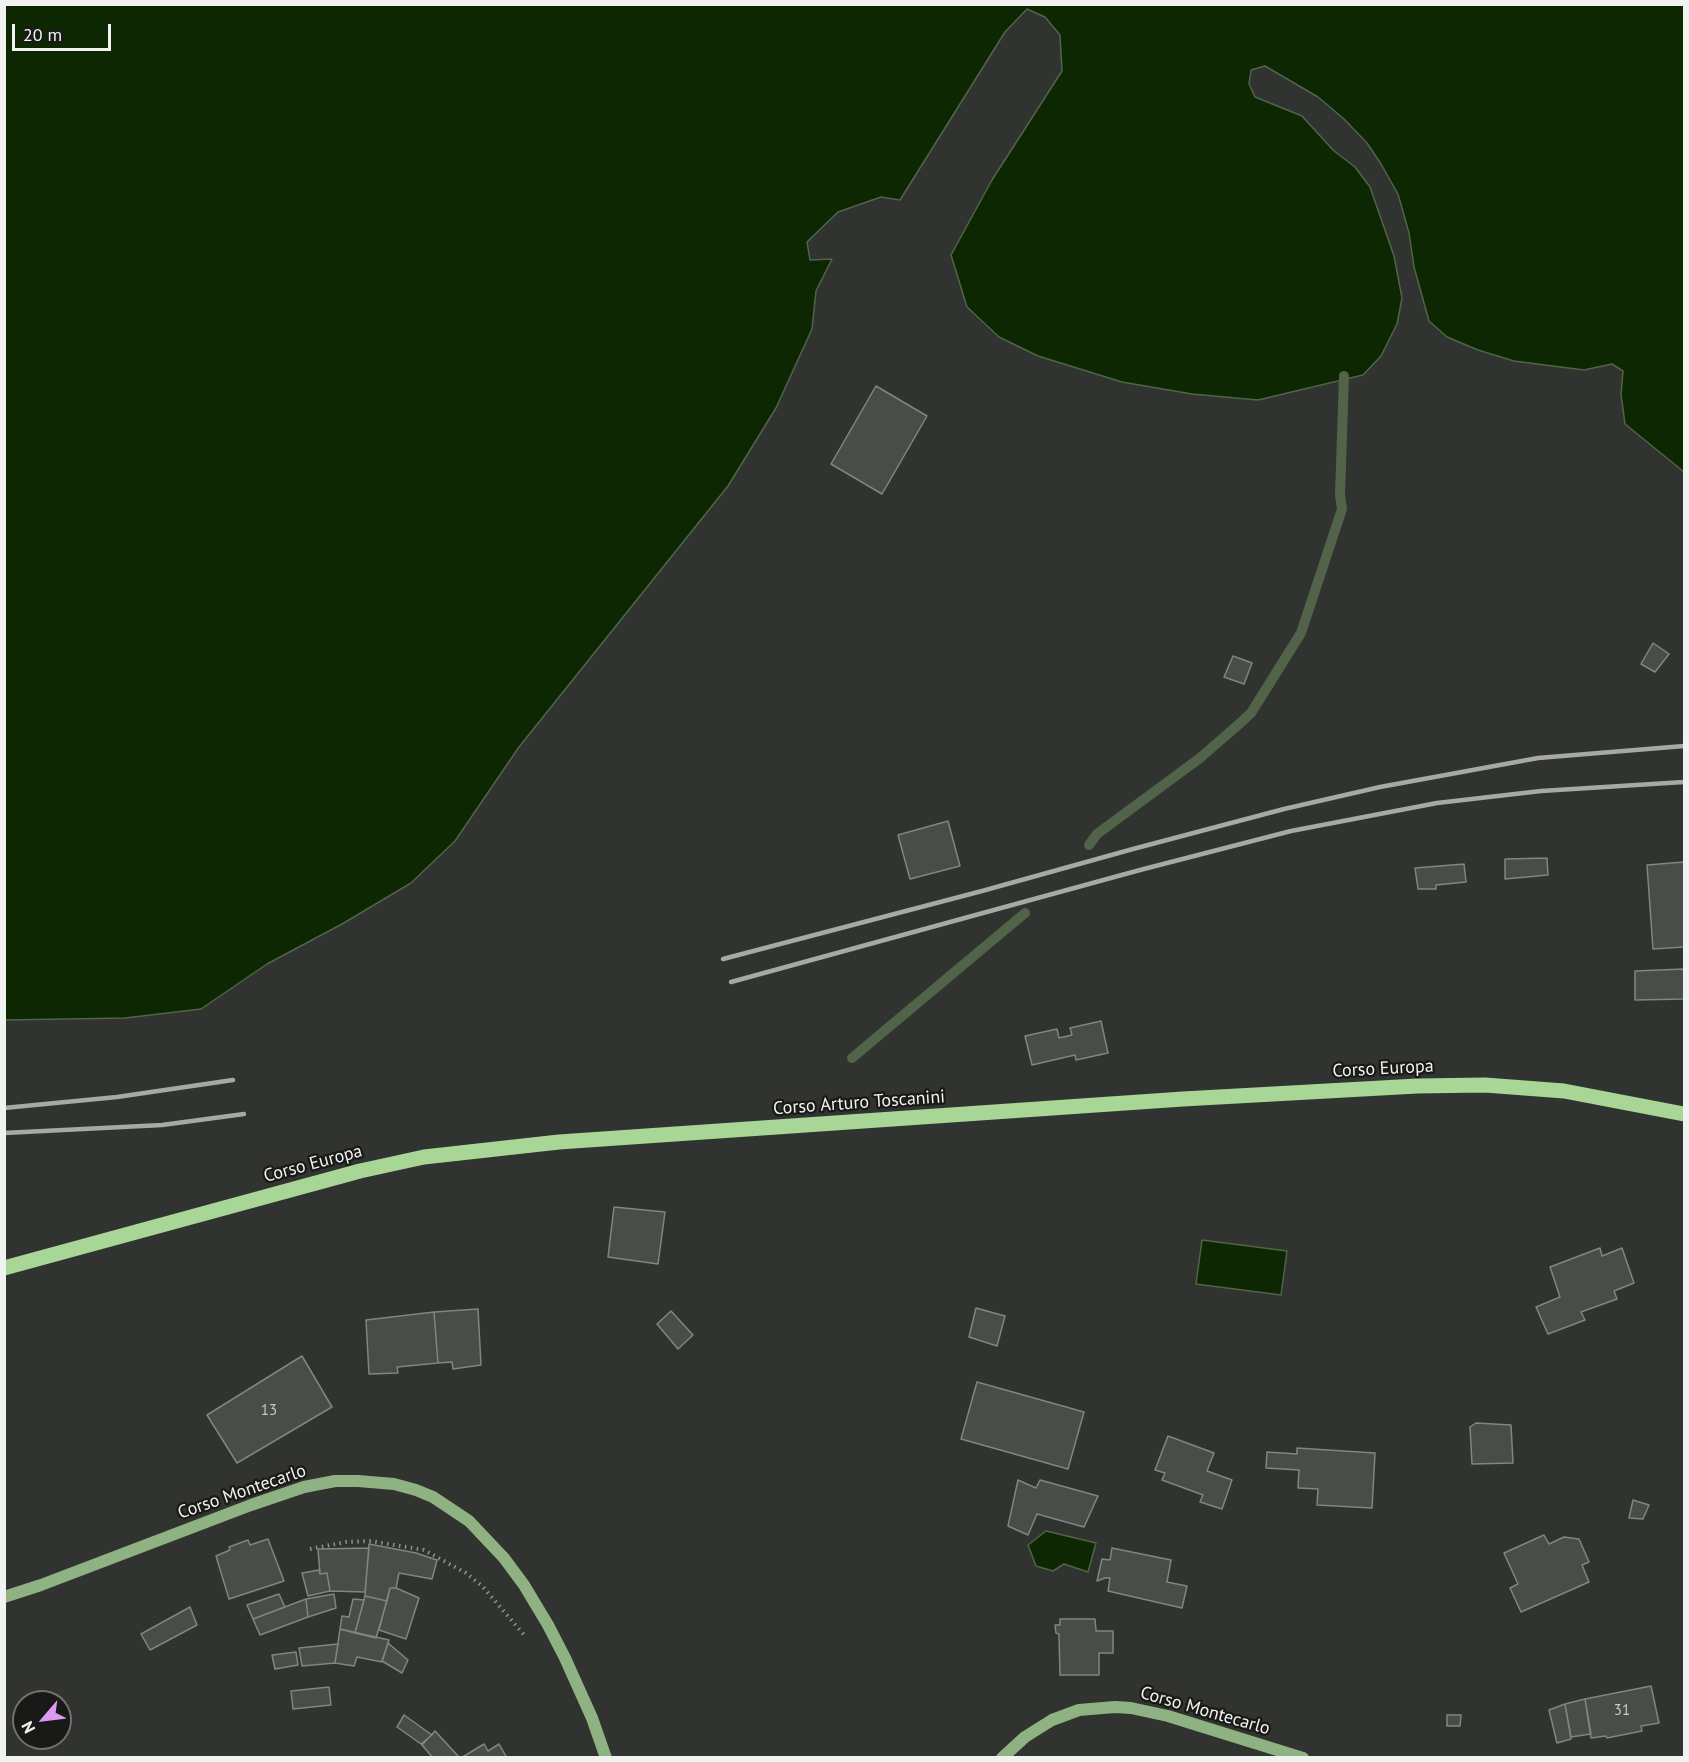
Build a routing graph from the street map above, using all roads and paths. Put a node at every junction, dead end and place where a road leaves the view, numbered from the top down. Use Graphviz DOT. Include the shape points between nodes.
graph roads {
  1 [pos="1082,1107"];
  2 [pos="1684,1114"];
  3 [pos="638,1137"];
  4 [pos="4,1268"];
  5 [pos="310,1549"];
  6 [pos="4,1597"];
  7 [pos="549,1625"];
  8 [pos="606,1758"];
  9 [pos="1002,1758"];
  10 [pos="1303,1758"];
  1 -- 2 [label="main road, Corso Europa" via="1485,1085 1564,1091"];
  1 -- 3 [label="main road, Corso Arturo Toscanini"];
  3 -- 4 [label="main road, Corso Europa" via="424,1157"];
  5 -- 7 [label="path" via="371,1540 424,1550 483,1587 526,1638"];
  6 -- 7 [label="main road, Corso Montecarlo" via="287,1492 318,1484 357,1481 417,1490 470,1521 504,1558"];
  7 -- 8 [label="main road, Corso Montecarlo"];
  9 -- 10 [label="main road, Corso Montecarlo" via="1052,1720 1080,1710 1115,1707 1168,1716"];
}
